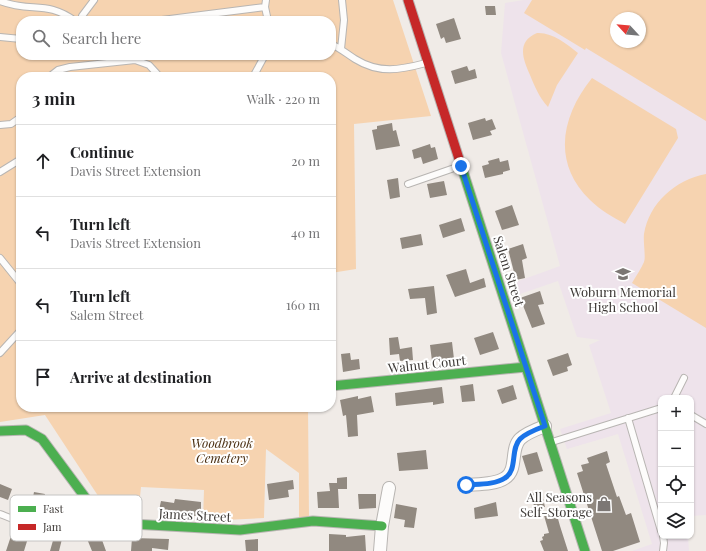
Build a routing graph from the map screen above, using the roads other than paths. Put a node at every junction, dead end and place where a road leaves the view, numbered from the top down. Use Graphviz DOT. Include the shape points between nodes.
graph roads {
  1 [pos="94,0"];
  2 [pos="266,0"];
  3 [pos="341,0"];
  4 [pos="408,0"];
  5 [pos="0,1"];
  6 [pos="265,7"];
  7 [pos="71,16"];
  8 [pos="82,16"];
  9 [pos="194,16"];
  10 [pos="267,16"];
  11 [pos="0,37"];
  12 [pos="16,39"];
  13 [pos="336,46"];
  14 [pos="341,49"];
  15 [pos="135,60"];
  16 [pos="135,60"];
  17 [pos="262,60"];
  18 [pos="428,62"];
  19 [pos="55,72"];
  20 [pos="155,72"];
  21 [pos="256,72"];
  22 [pos="16,120"];
  23 [pos="0,125"];
  24 [pos="16,162"];
  25 [pos="461,166"];
  26 [pos="0,172"];
  27 [pos="408,184"];
  28 [pos="0,258"];
  29 [pos="16,278"];
  30 [pos="16,335"];
  31 [pos="0,353"];
  32 [pos="526,367"];
  33 [pos="684,378"];
  34 [pos="336,386"];
  35 [pos="676,395"];
  36 [pos="658,409"];
  37 [pos="694,417"];
  38 [pos="628,418"];
  39 [pos="706,424"];
  40 [pos="545,426"];
  41 [pos="0,431"];
  42 [pos="550,442"];
  43 [pos="466,485"];
  44 [pos="389,488"];
  45 [pos="84,495"];
  46 [pos="0,514"];
  47 [pos="10,518"];
  48 [pos="658,521"];
  49 [pos="142,525"];
  50 [pos="382,526"];
  51 [pos="663,539"];
  52 [pos="380,551"];
  53 [pos="585,551"];
  54 [pos="663,551"];
  1 -- 8 [label="lane"];
  2 -- 6 [label="lane"];
  3 -- 14 [label="lane" via="344,20"];
  4 -- 18 [label="street, Salem Street"];
  5 -- 7 [label="lane" via="14,4 53,3"];
  6 -- 9 [label="lane"];
  6 -- 10 [label="lane"];
  11 -- 12 [label="lane"];
  13 -- 14 [label="lane"];
  14 -- 18 [label="lane" via="360,62 386,69 401,70"];
  15 -- 20 [label="lane" via="149,65"];
  16 -- 19 [label="lane" via="70,67"];
  17 -- 21 [label="lane"];
  18 -- 25 [label="street, Salem Street"];
  22 -- 23 [label="lane" via="11,124"];
  24 -- 26 [label="lane"];
  25 -- 27 [label="lane"];
  25 -- 32 [label="street, Salem Street"];
  28 -- 29 [label="lane"];
  30 -- 31 [label="lane"];
  32 -- 34 [label="street, Walnut Court"];
  32 -- 40 [label="street, Salem Street"];
  33 -- 35 [label="lane"];
  36 -- 38 [label="lane"];
  37 -- 39 [label="lane"];
  38 -- 42 [label="lane"];
  38 -- 48 [label="lane"];
  40 -- 42 [label="street, Salem Street"];
  40 -- 43 [label="street" via="520,439 516,446 512,471 507,477 499,481"];
  41 -- 45 [label="street, James Street" via="26,430 42,439"];
  42 -- 53 [label="street, Salem Street"];
  44 -- 50 [label="street"];
  46 -- 47 [label="lane"];
  49 -- 50 [label="street, James Street" via="240,530 314,521"];
  50 -- 52 [label="street"];
  51 -- 54 [label="lane"];
}
